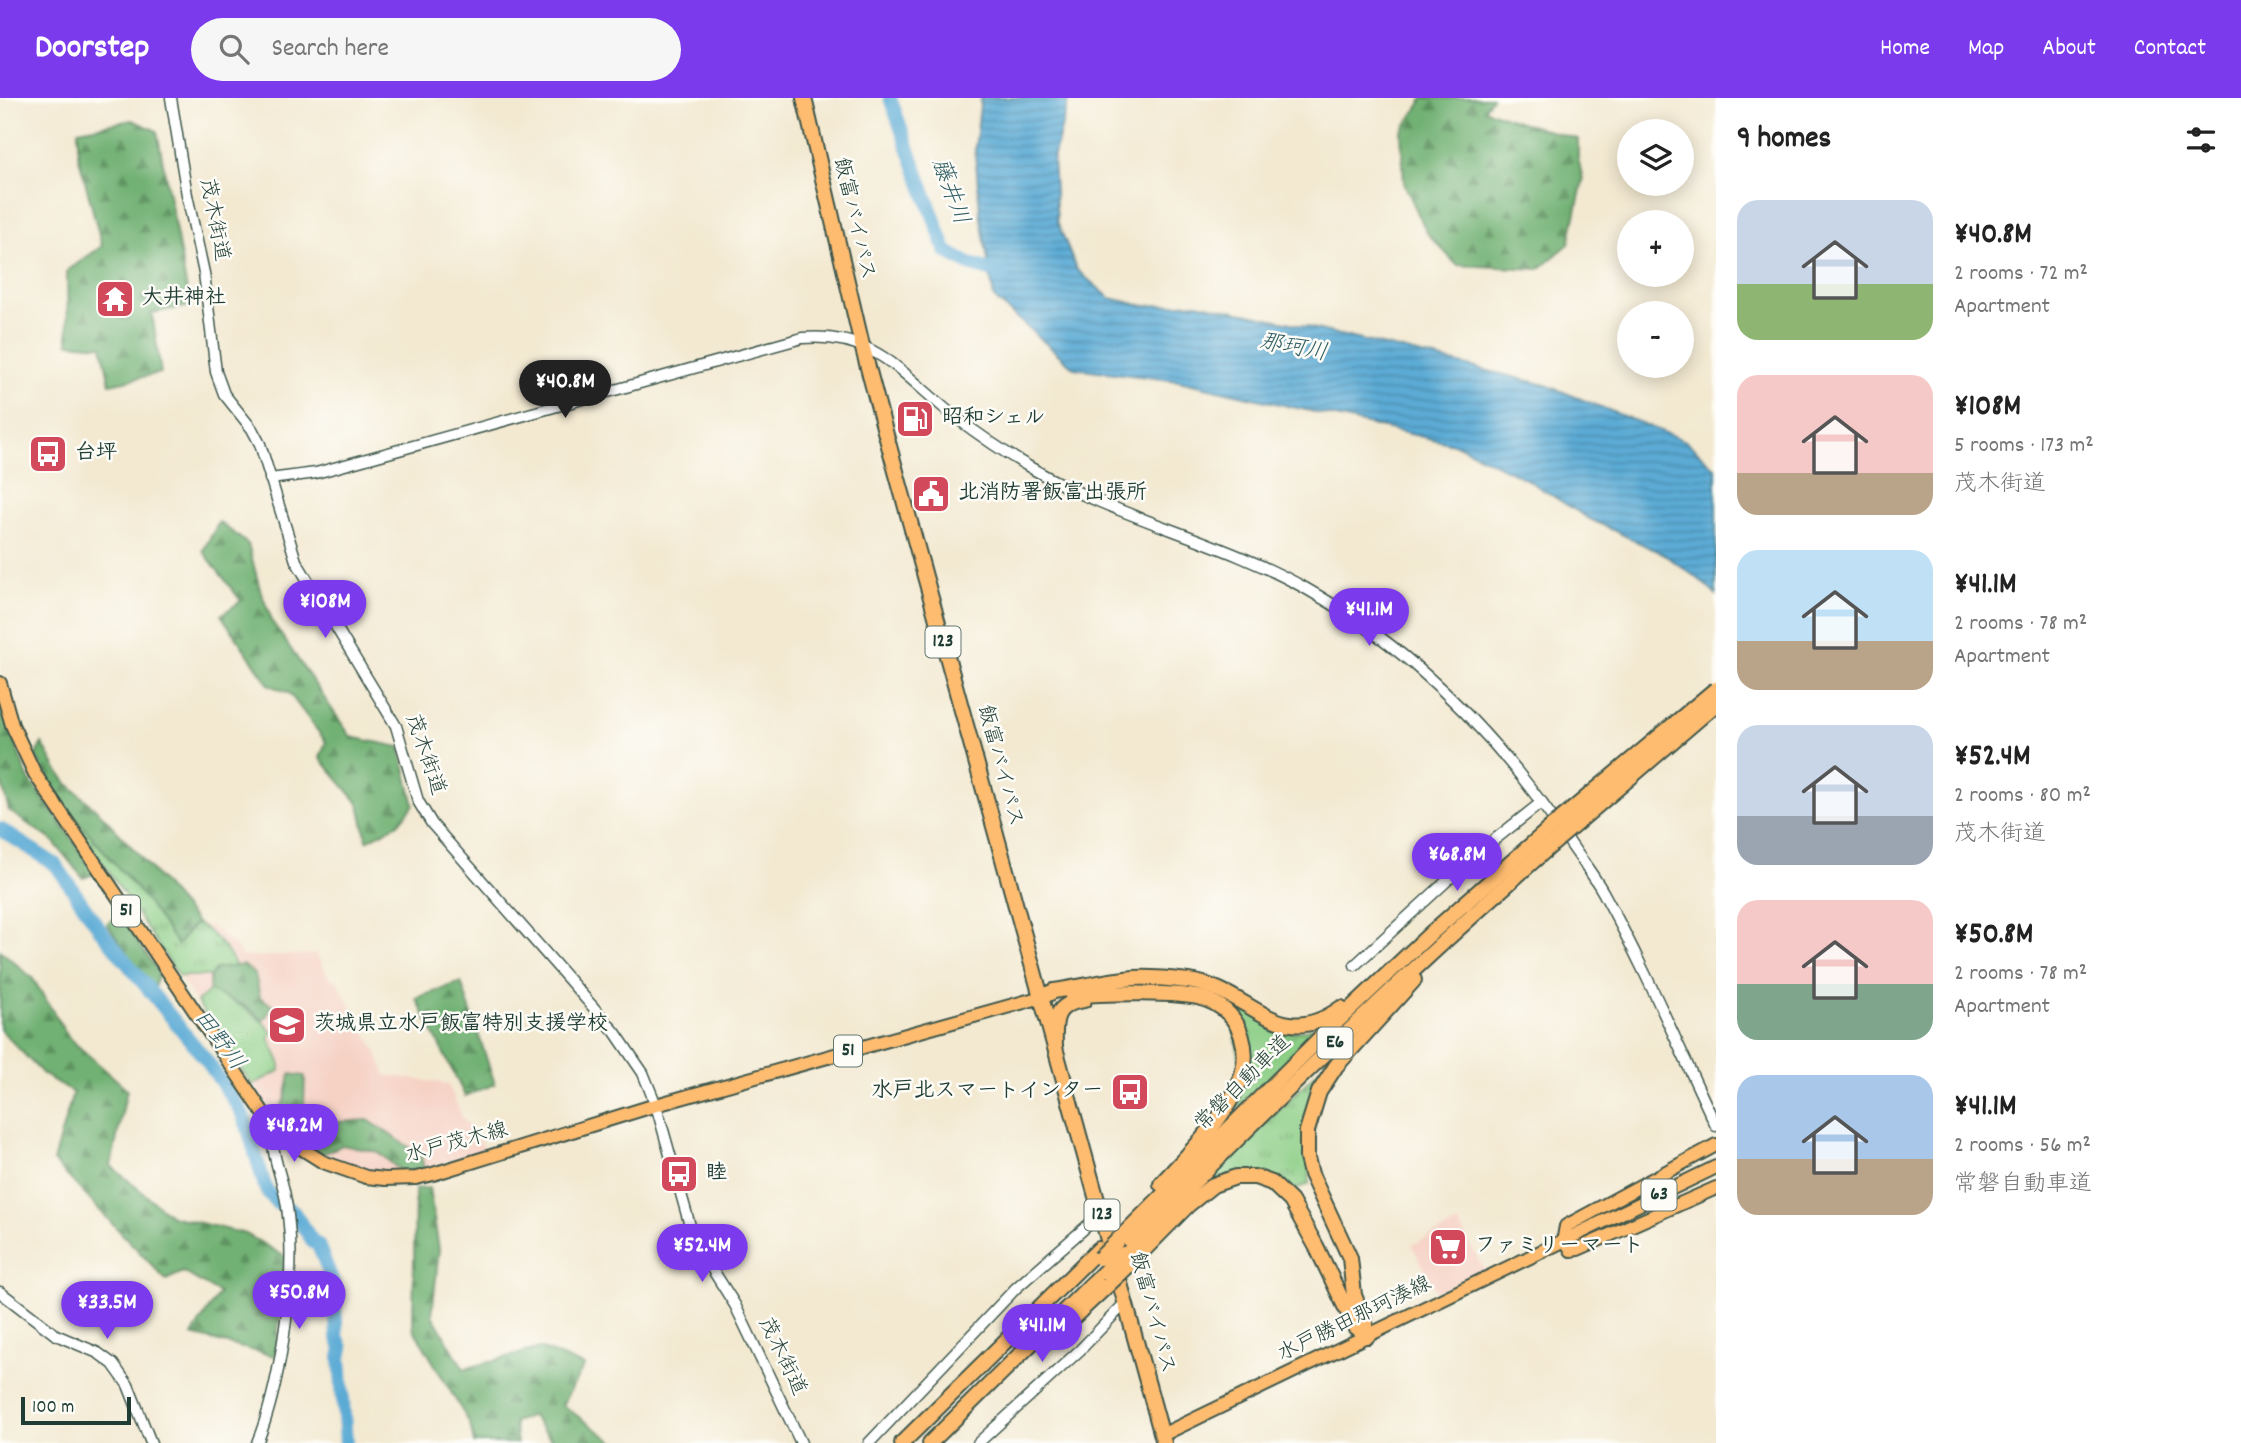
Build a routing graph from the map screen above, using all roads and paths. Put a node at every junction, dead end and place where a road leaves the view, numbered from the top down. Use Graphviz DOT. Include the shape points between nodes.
graph roads {
  1 [pos="171,98"];
  2 [pos="804,98"];
  3 [pos="862,345"];
  4 [pos="270,479"];
  5 [pos="0,683"];
  6 [pos="1716,689"];
  7 [pos="1716,705"];
  8 [pos="1542,802"];
  9 [pos="1552,835"];
  10 [pos="1524,851"];
  11 [pos="1539,856"];
  12 [pos="1355,965"];
  13 [pos="1099,995"];
  14 [pos="1042,997"];
  15 [pos="1055,1045"];
  16 [pos="656,1105"];
  17 [pos="1716,1126"];
  18 [pos="276,1128"];
  19 [pos="1716,1145"];
  20 [pos="1716,1167"];
  21 [pos="1716,1188"];
  22 [pos="1102,1213"];
  23 [pos="1565,1241"];
  24 [pos="1122,1248"];
  25 [pos="1103,1266"];
  26 [pos="0,1292"];
  27 [pos="1126,1303"];
  28 [pos="1367,1336"];
  29 [pos="1163,1439"];
  30 [pos="151,1443"];
  31 [pos="257,1443"];
  32 [pos="801,1443"];
  33 [pos="869,1443"];
  34 [pos="902,1443"];
  35 [pos="912,1443"];
  36 [pos="930,1443"];
  37 [pos="939,1443"];
  38 [pos="978,1443"];
  1 -- 4 [label="street, 茂木街道" via="204,274 216,372 224,394 260,444"];
  2 -- 3 [label="highway, 飯富バイパス / 123"];
  3 -- 4 [label="street" via="843,338 802,338 316,473"];
  3 -- 8 [label="street" via="1032,468 1090,498 1256,563 1355,619 1458,703"];
  3 -- 14 [label="highway, 飯富バイパス / 123"];
  4 -- 16 [label="street, 茂木街道" via="296,561 396,726 424,812 615,1032 643,1073"];
  5 -- 18 [label="main road, 水戸茂木線 / 51" via="12,725 46,792"];
  6 -- 9 [label="highway, 常磐自動車道 / E6, bridge"];
  7 -- 9 [label="highway, 常磐自動車道 / E6, bridge"];
  8 -- 12 [label="street" via="1474,856"];
  8 -- 17 [label="street" via="1601,888"];
  9 -- 10 [label="highway, 常磐自動車道 / E6"];
  9 -- 11 [label="highway, 常磐自動車道 / E6"];
  10 -- 14 [label="highway" via="1473,889 1340,1009 1318,1022 1287,1025 1221,989 1181,980 1132,978"];
  10 -- 24 [label="highway, 常磐自動車道 / E6" via="1327,1031"];
  11 -- 24 [label="highway, 常磐自動車道 / E6"];
  11 -- 28 [label="highway" via="1346,1053 1313,1105 1306,1143 1311,1174 1350,1258 1354,1295"];
  13 -- 14 [label="highway"];
  13 -- 15 [label="highway" via="1061,1008 1055,1018"];
  13 -- 24 [label="highway" via="1184,996 1211,1002 1238,1026 1245,1055 1242,1076 1225,1108"];
  14 -- 15 [label="highway, 飯富バイパス / 123"];
  14 -- 16 [label="main road, 水戸茂木線 / 51"];
  15 -- 22 [label="highway, 飯富バイパス / 123"];
  16 -- 18 [label="main road, 水戸茂木線 / 51" via="433,1174 399,1179 344,1171 303,1151"];
  16 -- 32 [label="street, 茂木街道" via="694,1240 735,1305"];
  18 -- 31 [label="street" via="274,1146 288,1212 289,1281 281,1356"];
  19 -- 23 [label="main road" via="1566,1226"];
  20 -- 23 [label="main road, 水戸勝田那珂湊線 / 63"];
  21 -- 23 [label="main road" via="1578,1249 1571,1250"];
  22 -- 27 [label="highway, 飯富バイパス / 123"];
  22 -- 33 [label="street" via="1016,1288"];
  23 -- 28 [label="main road, 水戸勝田那珂湊線 / 63"];
  24 -- 25 [label="highway, bridge"];
  24 -- 25 [label="highway"];
  24 -- 28 [label="highway" via="1213,1185 1236,1177 1264,1180 1291,1201 1355,1327"];
  25 -- 34 [label="highway"];
  25 -- 35 [label="highway"];
  25 -- 36 [label="highway"];
  25 -- 37 [label="highway"];
  26 -- 30 [label="street" via="56,1335 113,1364 128,1385"];
  27 -- 29 [label="highway, 飯富バイパス / 123"];
  27 -- 38 [label="street"];
  28 -- 29 [label="main road, 水戸勝田那珂湊線 / 63"];
}
